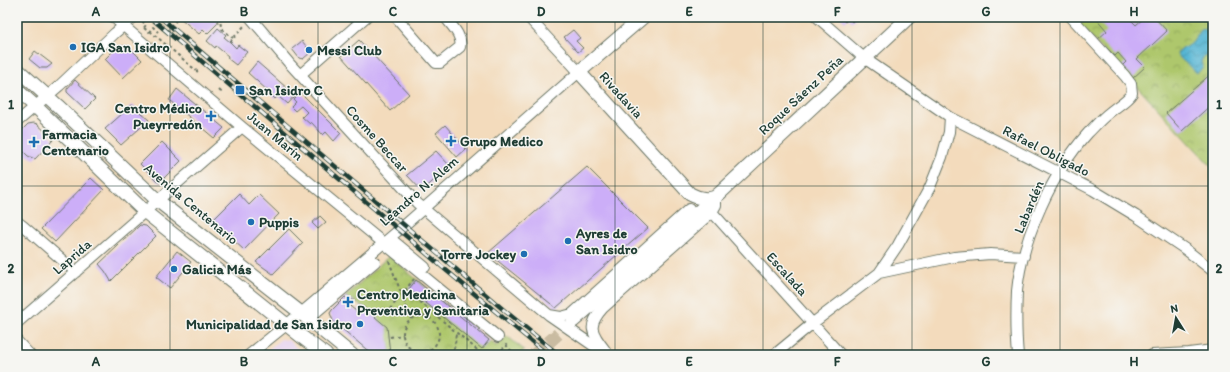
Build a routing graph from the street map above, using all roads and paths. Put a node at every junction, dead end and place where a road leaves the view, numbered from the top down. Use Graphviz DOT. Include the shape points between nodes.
graph roads {
  1 [pos="113,17"];
  2 [pos="134,17"];
  3 [pos="170,17"];
  4 [pos="220,17"];
  5 [pos="250,17"];
  6 [pos="366,17"];
  7 [pos="396,17"];
  8 [pos="446,17"];
  9 [pos="528,17"];
  10 [pos="643,17"];
  11 [pos="816,17"];
  12 [pos="909,17"];
  13 [pos="1071,17"];
  14 [pos="174,18"];
  15 [pos="177,21"];
  16 [pos="123,26"];
  17 [pos="144,28"];
  18 [pos="150,31"];
  19 [pos="158,32"];
  20 [pos="238,32"];
  21 [pos="233,39"];
  22 [pos="230,42"];
  23 [pos="864,58"];
  24 [pos="17,69"];
  25 [pos="579,72"];
  26 [pos="199,73"];
  27 [pos="300,75"];
  28 [pos="17,90"];
  29 [pos="47,96"];
  30 [pos="35,106"];
  31 [pos="950,117"];
  32 [pos="17,122"];
  33 [pos="242,127"];
  34 [pos="1060,173"];
  35 [pos="690,194"];
  36 [pos="716,196"];
  37 [pos="157,200"];
  38 [pos="423,209"];
  39 [pos="689,209"];
  40 [pos="144,211"];
  41 [pos="712,212"];
  42 [pos="17,223"];
  43 [pos="677,230"];
  44 [pos="386,241"];
  45 [pos="392,250"];
  46 [pos="1024,256"];
  47 [pos="375,262"];
  48 [pos="425,267"];
  49 [pos="1213,271"];
  50 [pos="76,272"];
  51 [pos="879,273"];
  52 [pos="415,278"];
  53 [pos="406,290"];
  54 [pos="402,295"];
  55 [pos="386,314"];
  56 [pos="305,316"];
  57 [pos="549,316"];
  58 [pos="411,319"];
  59 [pos="573,321"];
  60 [pos="17,323"];
  61 [pos="813,323"];
  62 [pos="287,325"];
  63 [pos="456,332"];
  64 [pos="403,335"];
  65 [pos="390,337"];
  66 [pos="498,337"];
  67 [pos="17,341"];
  68 [pos="1213,350"];
  69 [pos="424,352"];
  70 [pos="514,353"];
  71 [pos="482,354"];
  72 [pos="30,355"];
  73 [pos="249,355"];
  74 [pos="326,355"];
  75 [pos="352,355"];
  76 [pos="426,355"];
  77 [pos="452,355"];
  78 [pos="608,355"];
  79 [pos="774,355"];
  80 [pos="841,355"];
  81 [pos="1018,355"];
  82 [pos="1152,355"];
  1 -- 16 [label="street, Juan Marín"];
  2 -- 16 [label="street"];
  3 -- 14 [label="path"];
  4 -- 21 [label="path" via="221,28"];
  5 -- 27 [label="street, Cosme Beccar"];
  6 -- 27 [label="street"];
  7 -- 8 [label="street" via="436,63 440,63 460,47 459,36"];
  9 -- 25 [label="street, Rivadavia"];
  10 -- 25 [label="main road, Leandro N. Alem"];
  11 -- 23 [label="street, Rafael Obligado"];
  12 -- 23 [label="main road, Roque Sáenz Peña"];
  13 -- 34 [label="street, Labardén" via="1125,76 1131,84 1132,92 1129,98 1108,113 1088,133"];
  14 -- 15 [label="path"];
  16 -- 29 [label="street"];
  16 -- 33 [label="street, Juan Marín"];
  17 -- 18 [label="path"];
  18 -- 19 [label="path" via="153,28"];
  18 -- 26 [label="path"];
  20 -- 21 [label="path"];
  21 -- 22 [label="path"];
  23 -- 31 [label="street, Rafael Obligado"];
  23 -- 36 [label="main road, Roque Sáenz Peña"];
  24 -- 29 [label="main road, Avenida Centenario"];
  25 -- 35 [label="main road, Rivadavia"];
  25 -- 38 [label="street, Leandro N. Alem"];
  27 -- 38 [label="street, Cosme Beccar"];
  28 -- 30 [label="main road"];
  29 -- 30 [label="street"];
  29 -- 37 [label="main road, Avenida Centenario"];
  30 -- 32 [label="street"];
  30 -- 40 [label="main road"];
  31 -- 34 [label="street, Rafael Obligado"];
  31 -- 51 [label="street" via="942,157 930,187 898,245"];
  33 -- 37 [label="street, Laprida"];
  33 -- 44 [label="street, Juan Marín"];
  34 -- 46 [label="street, Labardén" via="1038,213"];
  34 -- 49 [label="street, Rafael Obligado" via="1136,216"];
  35 -- 36 [label="main road" via="702,199"];
  35 -- 39 [label="main road"];
  36 -- 41 [label="street" via="716,205"];
  36 -- 43 [label="main road, Roque Sáenz Peña"];
  37 -- 40 [label="street, Laprida"];
  37 -- 56 [label="main road, Avenida Centenario"];
  38 -- 44 [label="street, Leandro N. Alem"];
  38 -- 57 [label="street, Cosme Beccar"];
  39 -- 43 [label="main road"];
  39 -- 57 [label="street" via="572,314 561,317"];
  40 -- 50 [label="street, Laprida"];
  40 -- 62 [label="main road"];
  41 -- 61 [label="street, Escalada"];
  41 -- 78 [label="street" via="595,317 592,327 595,337"];
  42 -- 50 [label="street"];
  43 -- 59 [label="main road, Roque Sáenz Peña"];
  44 -- 45 [label="street"];
  44 -- 48 [label="street"];
  44 -- 56 [label="street, Leandro N. Alem"];
  45 -- 54 [label="path" via="387,256"];
  45 -- 66 [label="street"];
  46 -- 51 [label="street" via="990,254 954,257"];
  46 -- 81 [label="street, Labardén" via="1018,290"];
  47 -- 56 [label="street"];
  50 -- 60 [label="street, Laprida"];
  51 -- 61 [label="street"];
  52 -- 53 [label="path"];
  53 -- 54 [label="path"];
  53 -- 63 [label="path"];
  54 -- 55 [label="path"];
  54 -- 58 [label="path"];
  56 -- 62 [label="street, Leandro N. Alem"];
  56 -- 75 [label="main road, Avenida Centenario"];
  57 -- 78 [label="street, Cosme Beccar"];
  58 -- 64 [label="path"];
  58 -- 69 [label="path" via="416,316 428,317 437,324 440,335 438,341 430,350"];
  61 -- 79 [label="street"];
  61 -- 80 [label="street, Escalada"];
  62 -- 73 [label="street, Leandro N. Alem"];
  62 -- 74 [label="main road"];
  63 -- 71 [label="path"];
  63 -- 77 [label="path"];
  64 -- 65 [label="path"];
  64 -- 69 [label="path" via="412,350"];
  67 -- 72 [label="street"];
  68 -- 82 [label="street"];
  69 -- 76 [label="path"];
  70 -- 71 [label="path" via="506,345 501,351"];
}
